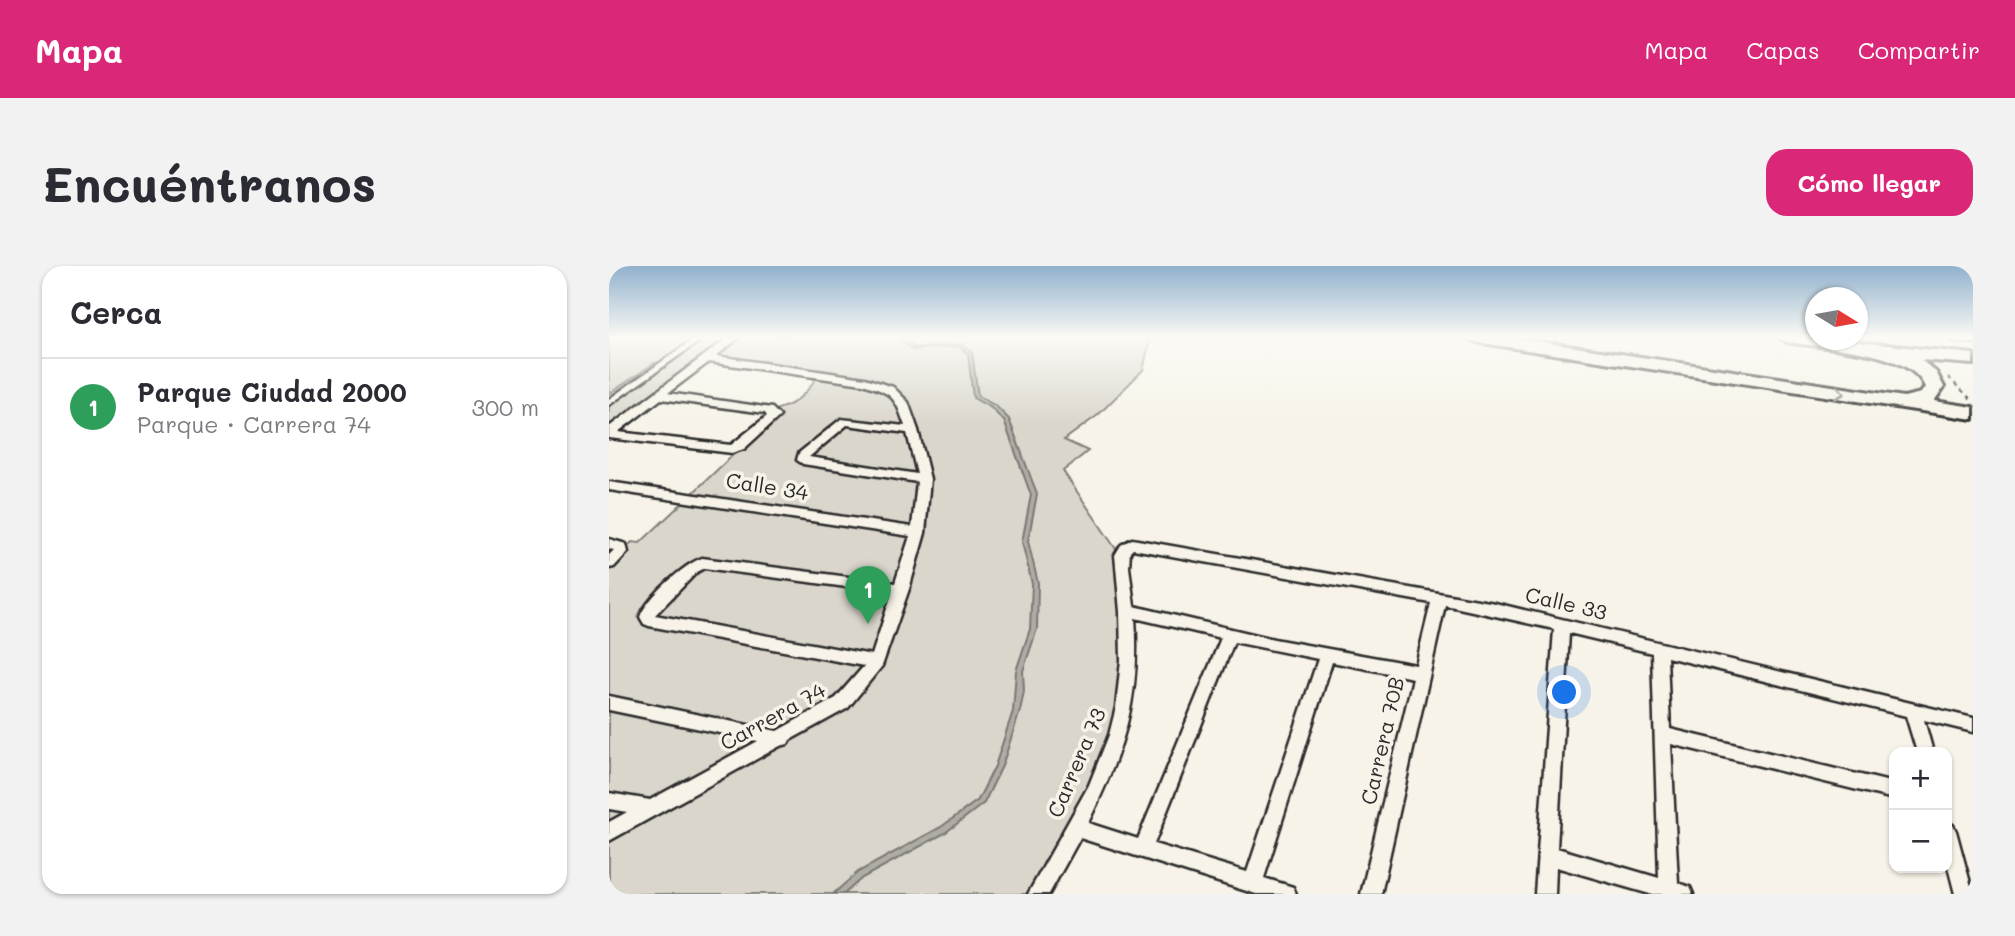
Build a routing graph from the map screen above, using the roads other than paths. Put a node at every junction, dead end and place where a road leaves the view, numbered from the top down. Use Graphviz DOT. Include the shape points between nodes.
graph roads {
  1 [pos="660,366"];
  2 [pos="695,366"];
  3 [pos="763,366"];
  4 [pos="1666,366"];
  5 [pos="1918,366"];
  6 [pos="657,395"];
  7 [pos="609,402"];
  8 [pos="1897,402"];
  9 [pos="1935,408"];
  10 [pos="1973,413"];
  11 [pos="1973,422"];
  12 [pos="912,430"];
  13 [pos="609,434"];
  14 [pos="923,479"];
  15 [pos="609,486"];
  16 [pos="918,533"];
  17 [pos="615,545"];
  18 [pos="1144,545"];
  19 [pos="609,563"];
  20 [pos="902,589"];
  21 [pos="1439,598"];
  22 [pos="1127,610"];
  23 [pos="1562,624"];
  24 [pos="1230,635"];
  25 [pos="1660,649"];
  26 [pos="1327,655"];
  27 [pos="877,662"];
  28 [pos="1422,673"];
  29 [pos="609,703"];
  30 [pos="1913,710"];
  31 [pos="1973,725"];
  32 [pos="1662,734"];
  33 [pos="782,739"];
  34 [pos="1924,747"];
  35 [pos="1889,790"];
  36 [pos="609,801"];
  37 [pos="649,808"];
  38 [pos="1076,828"];
  39 [pos="609,832"];
  40 [pos="1952,848"];
  41 [pos="1143,849"];
  42 [pos="1548,855"];
  43 [pos="1253,883"];
  44 [pos="1673,893"];
  45 [pos="1038,894"];
  46 [pos="1286,894"];
  47 [pos="1371,894"];
  48 [pos="1545,894"];
  49 [pos="1965,894"];
  1 -- 7 [label="lane"];
  2 -- 6 [label="street"];
  3 -- 12 [label="street, Carrera 74" via="865,381 889,389 902,402"];
  4 -- 8 [label="highway, one-way"];
  5 -- 8 [label="highway" via="1934,383 1934,391 1927,398"];
  6 -- 13 [label="street"];
  6 -- 13 [label="street" via="773,412 773,416 732,449"];
  8 -- 9 [label="highway"];
  9 -- 10 [label="highway"];
  9 -- 11 [label="highway"];
  12 -- 14 [label="street, Carrera 74"];
  12 -- 14 [label="street" via="845,421 803,460"];
  14 -- 16 [label="street, Carrera 74"];
  15 -- 16 [label="street, Calle 34"];
  16 -- 20 [label="street, Carrera 74"];
  17 -- 19 [label="street" via="621,552"];
  18 -- 21 [label="street, Calle 33"];
  18 -- 22 [label="street, Carrera 73" via="1124,549"];
  20 -- 27 [label="street, Carrera 74"];
  20 -- 27 [label="street" via="711,562 692,568 647,617"];
  21 -- 23 [label="street, Calle 33"];
  21 -- 28 [label="street, Carrera 70B"];
  22 -- 24 [label="street"];
  22 -- 38 [label="street, Carrera 73" via="1129,674 1124,710"];
  23 -- 25 [label="street, Calle 33"];
  23 -- 42 [label="street"];
  24 -- 26 [label="street"];
  24 -- 41 [label="street"];
  25 -- 30 [label="street, Calle 33"];
  25 -- 32 [label="street"];
  26 -- 28 [label="street"];
  26 -- 43 [label="street"];
  27 -- 33 [label="street, Carrera 74" via="842,703"];
  28 -- 47 [label="street, Carrera 70B"];
  29 -- 33 [label="street"];
  30 -- 31 [label="street, Calle 33"];
  30 -- 34 [label="street"];
  32 -- 35 [label="street"];
  32 -- 44 [label="street"];
  33 -- 37 [label="street, Carrera 74"];
  36 -- 37 [label="street"];
  37 -- 39 [label="street, Carrera 74"];
  38 -- 41 [label="street"];
  38 -- 45 [label="street, Carrera 73"];
  40 -- 49 [label="street"];
  41 -- 43 [label="street"];
  42 -- 44 [label="street"];
  42 -- 48 [label="street"];
  43 -- 46 [label="street"];
}
